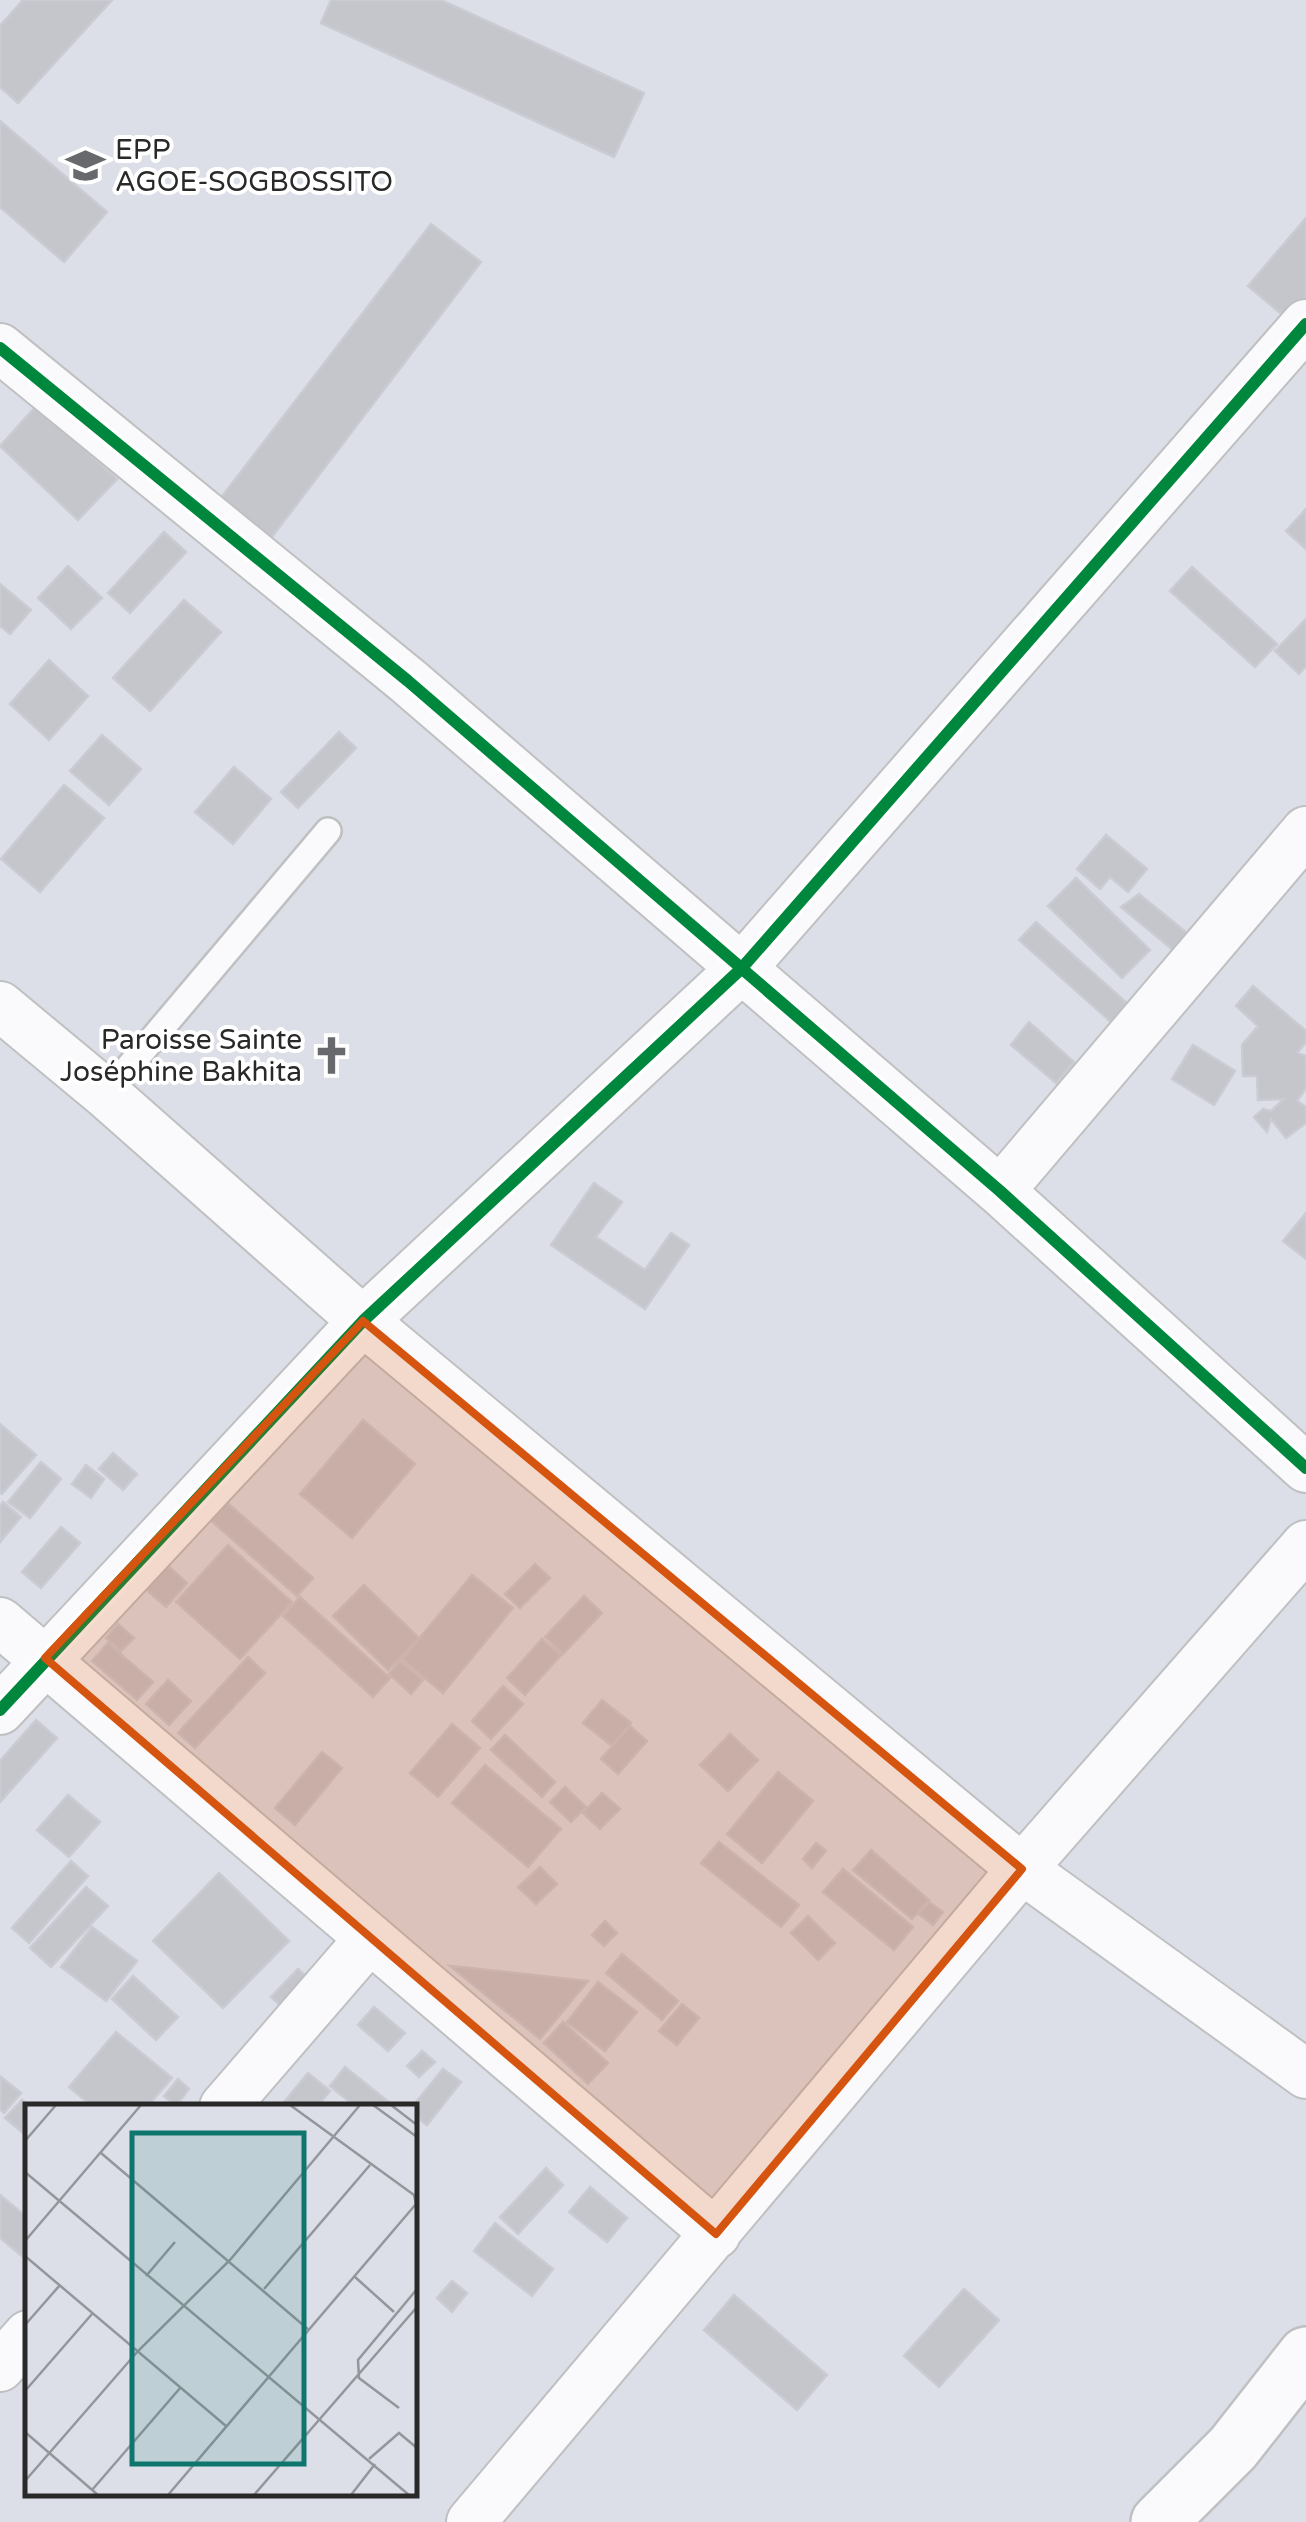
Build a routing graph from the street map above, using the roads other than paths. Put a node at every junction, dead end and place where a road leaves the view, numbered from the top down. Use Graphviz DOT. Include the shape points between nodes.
graph roads {
  1 [pos="1306,324"];
  2 [pos="0,348"];
  3 [pos="1306,831"];
  4 [pos="328,832"];
  5 [pos="741,969"];
  6 [pos="0,1006"];
  7 [pos="106,1094"];
  8 [pos="1000,1191"];
  9 [pos="362,1321"];
  10 [pos="1306,1468"];
  11 [pos="1306,1545"];
  12 [pos="0,1622"];
  13 [pos="45,1658"];
  14 [pos="0,1710"];
  15 [pos="1022,1869"];
  16 [pos="370,1938"];
  17 [pos="1306,2074"];
  18 [pos="227,2104"];
  19 [pos="716,2234"];
  20 [pos="25,2338"];
  21 [pos="1306,2355"];
  22 [pos="0,2366"];
  23 [pos="472,2522"];
  24 [pos="1159,2522"];
  1 -- 5 [label="street"];
  2 -- 5 [label="street" via="408,681"];
  3 -- 8 [label="street"];
  4 -- 7 [label="lane"];
  5 -- 8 [label="street"];
  5 -- 9 [label="street"];
  6 -- 7 [label="street"];
  7 -- 9 [label="street"];
  8 -- 10 [label="street"];
  9 -- 13 [label="street"];
  9 -- 15 [label="street"];
  11 -- 15 [label="street"];
  12 -- 13 [label="street"];
  13 -- 14 [label="street"];
  13 -- 16 [label="street"];
  15 -- 17 [label="street"];
  15 -- 19 [label="street"];
  16 -- 18 [label="street"];
  16 -- 19 [label="street"];
  19 -- 23 [label="street"];
  20 -- 22 [label="street"];
  21 -- 24 [label="street" via="1233,2448"];
}
